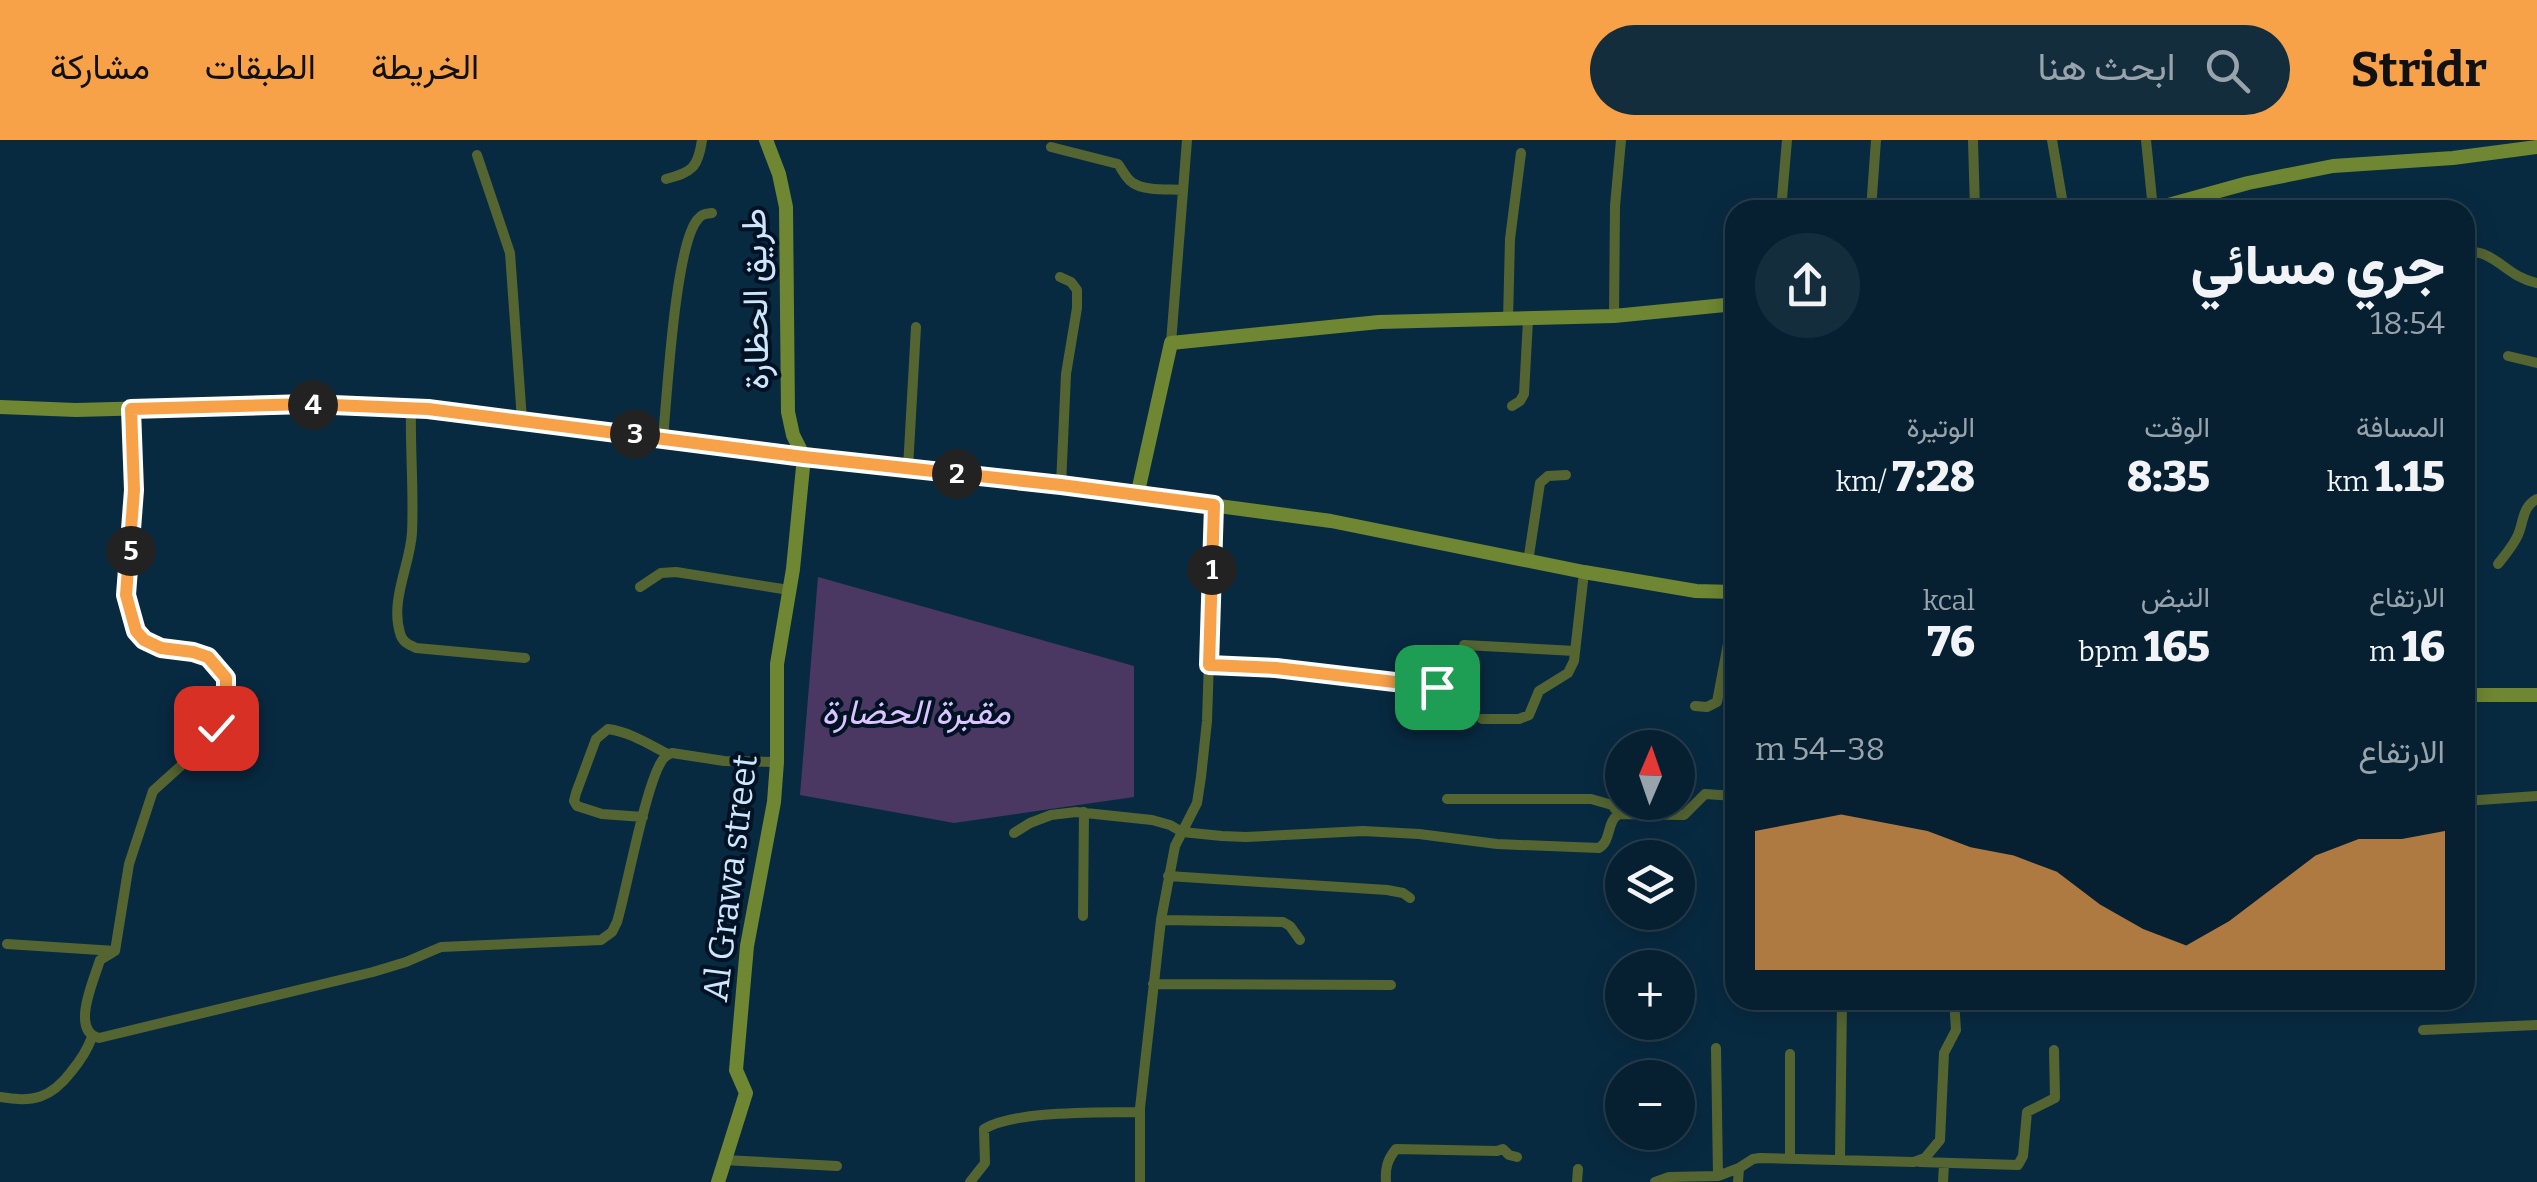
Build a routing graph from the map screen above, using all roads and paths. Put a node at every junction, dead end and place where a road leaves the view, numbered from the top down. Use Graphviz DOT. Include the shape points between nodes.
graph roads {
  1 [pos="702,140"];
  2 [pos="766,140"];
  3 [pos="1187,140"];
  4 [pos="1622,140"];
  5 [pos="1787,140"];
  6 [pos="1876,140"];
  7 [pos="1973,140"];
  8 [pos="2052,140"];
  9 [pos="2146,140"];
  10 [pos="1051,147"];
  11 [pos="2537,147"];
  12 [pos="1520,153"];
  13 [pos="477,156"];
  14 [pos="666,180"];
  15 [pos="1182,190"];
  16 [pos="1782,200"];
  17 [pos="1872,200"];
  18 [pos="1974,200"];
  19 [pos="2062,200"];
  20 [pos="2151,200"];
  21 [pos="2188,200"];
  22 [pos="712,213"];
  23 [pos="2475,253"];
  24 [pos="1060,277"];
  25 [pos="2537,283"];
  26 [pos="1725,305"];
  27 [pos="1614,316"];
  28 [pos="1508,320"];
  29 [pos="1528,320"];
  30 [pos="916,327"];
  31 [pos="1170,343"];
  32 [pos="2508,356"];
  33 [pos="2537,363"];
  34 [pos="1512,406"];
  35 [pos="0,407"];
  36 [pos="411,408"];
  37 [pos="131,409"];
  38 [pos="522,420"];
  39 [pos="663,438"];
  40 [pos="804,457"];
  41 [pos="908,468"];
  42 [pos="1566,474"];
  43 [pos="1061,485"];
  44 [pos="1137,496"];
  45 [pos="2537,500"];
  46 [pos="1214,505"];
  47 [pos="1528,562"];
  48 [pos="2498,564"];
  49 [pos="1584,572"];
  50 [pos="640,587"];
  51 [pos="789,590"];
  52 [pos="1725,591"];
  53 [pos="1464,646"];
  54 [pos="1575,651"];
  55 [pos="1725,657"];
  56 [pos="525,658"];
  57 [pos="1209,665"];
  58 [pos="1437,687"];
  59 [pos="2475,694"];
  60 [pos="2537,696"];
  61 [pos="1695,706"];
  62 [pos="1482,719"];
  63 [pos="668,754"];
  64 [pos="777,762"];
  65 [pos="1725,795"];
  66 [pos="2537,796"];
  67 [pos="1447,799"];
  68 [pos="2475,800"];
  69 [pos="1605,803"];
  70 [pos="1695,803"];
  71 [pos="1084,812"];
  72 [pos="643,817"];
  73 [pos="1612,820"];
  74 [pos="1182,832"];
  75 [pos="1014,833"];
  76 [pos="1168,876"];
  77 [pos="1410,898"];
  78 [pos="1083,916"];
  79 [pos="1160,920"];
  80 [pos="1300,940"];
  81 [pos="7,944"];
  82 [pos="115,951"];
  83 [pos="1153,984"];
  84 [pos="1391,985"];
  85 [pos="1842,1010"];
  86 [pos="1955,1010"];
  87 [pos="2537,1024"];
  88 [pos="2423,1030"];
  89 [pos="92,1037"];
  90 [pos="1716,1048"];
  91 [pos="2054,1050"];
  92 [pos="1790,1054"];
  93 [pos="0,1097"];
  94 [pos="1140,1112"];
  95 [pos="1517,1157"];
  96 [pos="1790,1158"];
  97 [pos="1840,1158"];
  98 [pos="724,1160"];
  99 [pos="1914,1162"];
  100 [pos="1944,1164"];
  101 [pos="837,1166"];
  102 [pos="1739,1168"];
  103 [pos="1718,1176"];
  104 [pos="718,1182"];
  105 [pos="970,1182"];
  106 [pos="1140,1182"];
  107 [pos="1386,1182"];
  108 [pos="1655,1182"];
  109 [pos="1738,1182"];
  110 [pos="1943,1182"];
  1 -- 14 [label="street" via="694,167"];
  2 -- 40 [label="street, طريق الحظارة" via="786,207 788,412"];
  3 -- 15 [label="street"];
  4 -- 27 [label="street"];
  5 -- 16 [label="street"];
  6 -- 17 [label="street"];
  7 -- 18 [label="street"];
  8 -- 19 [label="street"];
  9 -- 20 [label="street"];
  10 -- 15 [label="street" via="1118,164 1135,186"];
  11 -- 21 [label="street" via="2334,166"];
  12 -- 28 [label="street"];
  13 -- 38 [label="street" via="510,254"];
  15 -- 31 [label="street"];
  22 -- 39 [label="street" via="696,220 680,275"];
  23 -- 25 [label="street"];
  24 -- 43 [label="street" via="1076,290 1077,308 1066,374"];
  26 -- 27 [label="street"];
  27 -- 29 [label="street"];
  28 -- 29 [label="street"];
  28 -- 31 [label="street" via="1379,322"];
  29 -- 34 [label="street" via="1524,394"];
  30 -- 41 [label="street"];
  31 -- 44 [label="street"];
  32 -- 33 [label="street"];
  35 -- 37 [label="street"];
  36 -- 37 [label="street"];
  36 -- 38 [label="street"];
  36 -- 56 [label="street" via="412,536 399,607 402,639 416,648"];
  37 -- 82 [label="street" via="130,616 144,640 208,657 226,678 226,698 204,746 153,790 129,864"];
  38 -- 39 [label="street"];
  39 -- 40 [label="street"];
  40 -- 41 [label="street"];
  40 -- 51 [label="street, Al Grawa street"];
  41 -- 43 [label="street"];
  42 -- 47 [label="street" via="1540,483"];
  43 -- 44 [label="street"];
  44 -- 46 [label="street"];
  45 -- 48 [label="street" via="2526,508"];
  46 -- 47 [label="street" via="1331,521"];
  46 -- 57 [label="street"];
  47 -- 49 [label="street"];
  49 -- 52 [label="street"];
  49 -- 54 [label="street"];
  50 -- 51 [label="street" via="676,572"];
  51 -- 64 [label="street, Al Grawa street" via="777,664"];
  53 -- 54 [label="street"];
  54 -- 62 [label="street" via="1568,673 1542,688 1529,716"];
  55 -- 61 [label="street" via="1716,702"];
  57 -- 58 [label="street"];
  57 -- 74 [label="street" via="1199,792"];
  59 -- 60 [label="street"];
  63 -- 64 [label="street"];
  63 -- 72 [label="street"];
  63 -- 72 [label="street" via="618,730 608,729 596,740 577,806"];
  64 -- 98 [label="street, Al Grawa street" via="747,946 736,1070 746,1094"];
  65 -- 70 [label="street" via="1705,794"];
  66 -- 68 [label="street"];
  67 -- 69 [label="street"];
  71 -- 74 [label="street" via="1162,822"];
  71 -- 75 [label="street" via="1051,816"];
  71 -- 78 [label="street"];
  72 -- 89 [label="street" via="617,922 600,940 442,947 373,972"];
  73 -- 74 [label="street" via="1599,848 1362,831 1246,837"];
  74 -- 76 [label="street"];
  76 -- 77 [label="street" via="1387,890"];
  76 -- 79 [label="street"];
  79 -- 80 [label="street" via="1282,922"];
  79 -- 83 [label="street"];
  81 -- 82 [label="street"];
  82 -- 89 [label="street" via="100,960 89,994 84,1020"];
  83 -- 84 [label="street"];
  83 -- 94 [label="street"];
  85 -- 97 [label="street"];
  86 -- 99 [label="street" via="1956,1030 1944,1054 1940,1140"];
  87 -- 88 [label="street"];
  89 -- 93 [label="street" via="81,1062 55,1090 28,1100"];
  90 -- 103 [label="street"];
  91 -- 100 [label="street" via="2055,1098 2027,1112 2018,1166"];
  92 -- 96 [label="street"];
  94 -- 105 [label="street" via="992,1124 984,1129 984,1162"];
  94 -- 106 [label="street"];
  95 -- 107 [label="street" via="1503,1149 1396,1150"];
  96 -- 97 [label="street"];
  96 -- 102 [label="street" via="1753,1159"];
  97 -- 99 [label="street"];
  98 -- 101 [label="street"];
  98 -- 104 [label="street, Al Grawa street"];
  99 -- 100 [label="street"];
  100 -- 110 [label="street"];
  102 -- 103 [label="street"];
  102 -- 109 [label="street"];
  103 -- 108 [label="street"];
}
